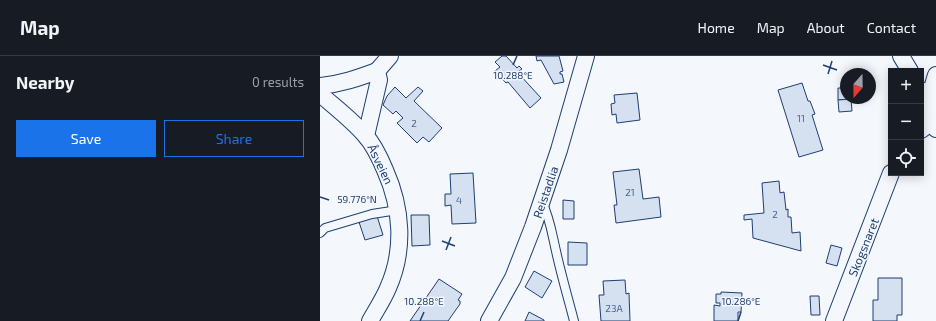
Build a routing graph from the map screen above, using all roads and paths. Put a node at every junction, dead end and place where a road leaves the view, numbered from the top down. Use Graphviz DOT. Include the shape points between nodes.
graph roads {
  1 [pos="390,56"];
  2 [pos="586,56"];
  3 [pos="902,56"];
  4 [pos="908,68"];
  5 [pos="377,71"];
  6 [pos="936,75"];
  7 [pos="320,86"];
  8 [pos="320,94"];
  9 [pos="924,96"];
  10 [pos="930,126"];
  11 [pos="366,136"];
  12 [pos="890,176"];
  13 [pos="542,202"];
  14 [pos="398,210"];
  15 [pos="320,233"];
  16 [pos="370,321"];
  17 [pos="489,321"];
  18 [pos="574,321"];
  19 [pos="834,321"];
  1 -- 5 [label="street"];
  2 -- 13 [label="street, Reistadlia" via="560,150"];
  3 -- 4 [label="street"];
  5 -- 7 [label="street" via="346,82"];
  5 -- 11 [label="street" via="379,80"];
  6 -- 9 [label="street"];
  8 -- 11 [label="street, Åsveien"];
  9 -- 10 [label="street"];
  11 -- 14 [label="street, Åsveien" via="391,184"];
  12 -- 19 [label="street, Skogsnaret"];
  13 -- 17 [label="street, Reistadlia" via="513,278"];
  13 -- 18 [label="lane" via="551,224"];
  14 -- 15 [label="lane" via="372,214 325,228"];
  14 -- 16 [label="street, Åsveien" via="400,240 396,263 388,288"];
}
